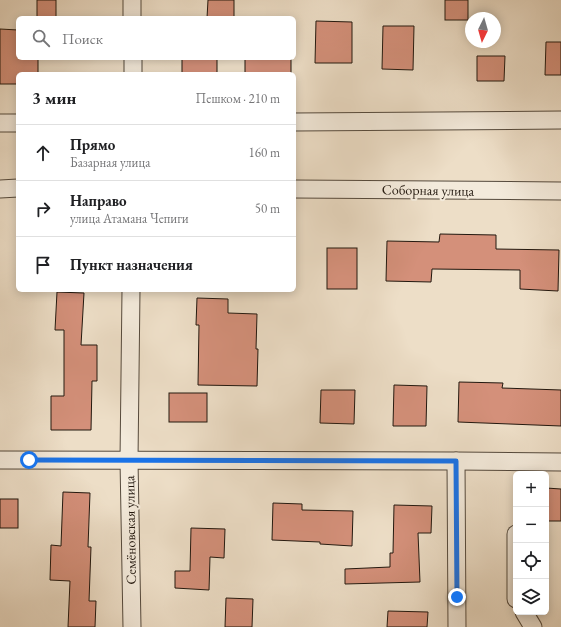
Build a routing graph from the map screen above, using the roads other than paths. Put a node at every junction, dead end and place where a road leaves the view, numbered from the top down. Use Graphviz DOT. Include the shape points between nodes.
graph roads {
  1 [pos="132,0"];
  2 [pos="132,16"];
  3 [pos="133,60"];
  4 [pos="133,72"];
  5 [pos="561,120"];
  6 [pos="296,122"];
  7 [pos="16,123"];
  8 [pos="0,124"];
  9 [pos="16,188"];
  10 [pos="0,189"];
  11 [pos="296,189"];
  12 [pos="561,191"];
  13 [pos="131,292"];
  14 [pos="0,460"];
  15 [pos="129,460"];
  16 [pos="456,461"];
  17 [pos="561,462"];
  18 [pos="516,468"];
  19 [pos="516,543"];
  20 [pos="516,579"];
  21 [pos="526,615"];
  22 [pos="132,627"];
  23 [pos="457,627"];
  24 [pos="533,627"];
  1 -- 2 [label="street"];
  3 -- 4 [label="street"];
  5 -- 6 [label="street"];
  7 -- 8 [label="street"];
  9 -- 10 [label="street"];
  11 -- 12 [label="street, Соборная улица"];
  13 -- 15 [label="street, Семёновская улица"];
  14 -- 15 [label="street"];
  15 -- 16 [label="street"];
  15 -- 22 [label="street, Семёновская улица"];
  16 -- 18 [label="street"];
  16 -- 23 [label="street"];
  17 -- 18 [label="street"];
  19 -- 20 [label="street"];
  21 -- 24 [label="street"];
}
